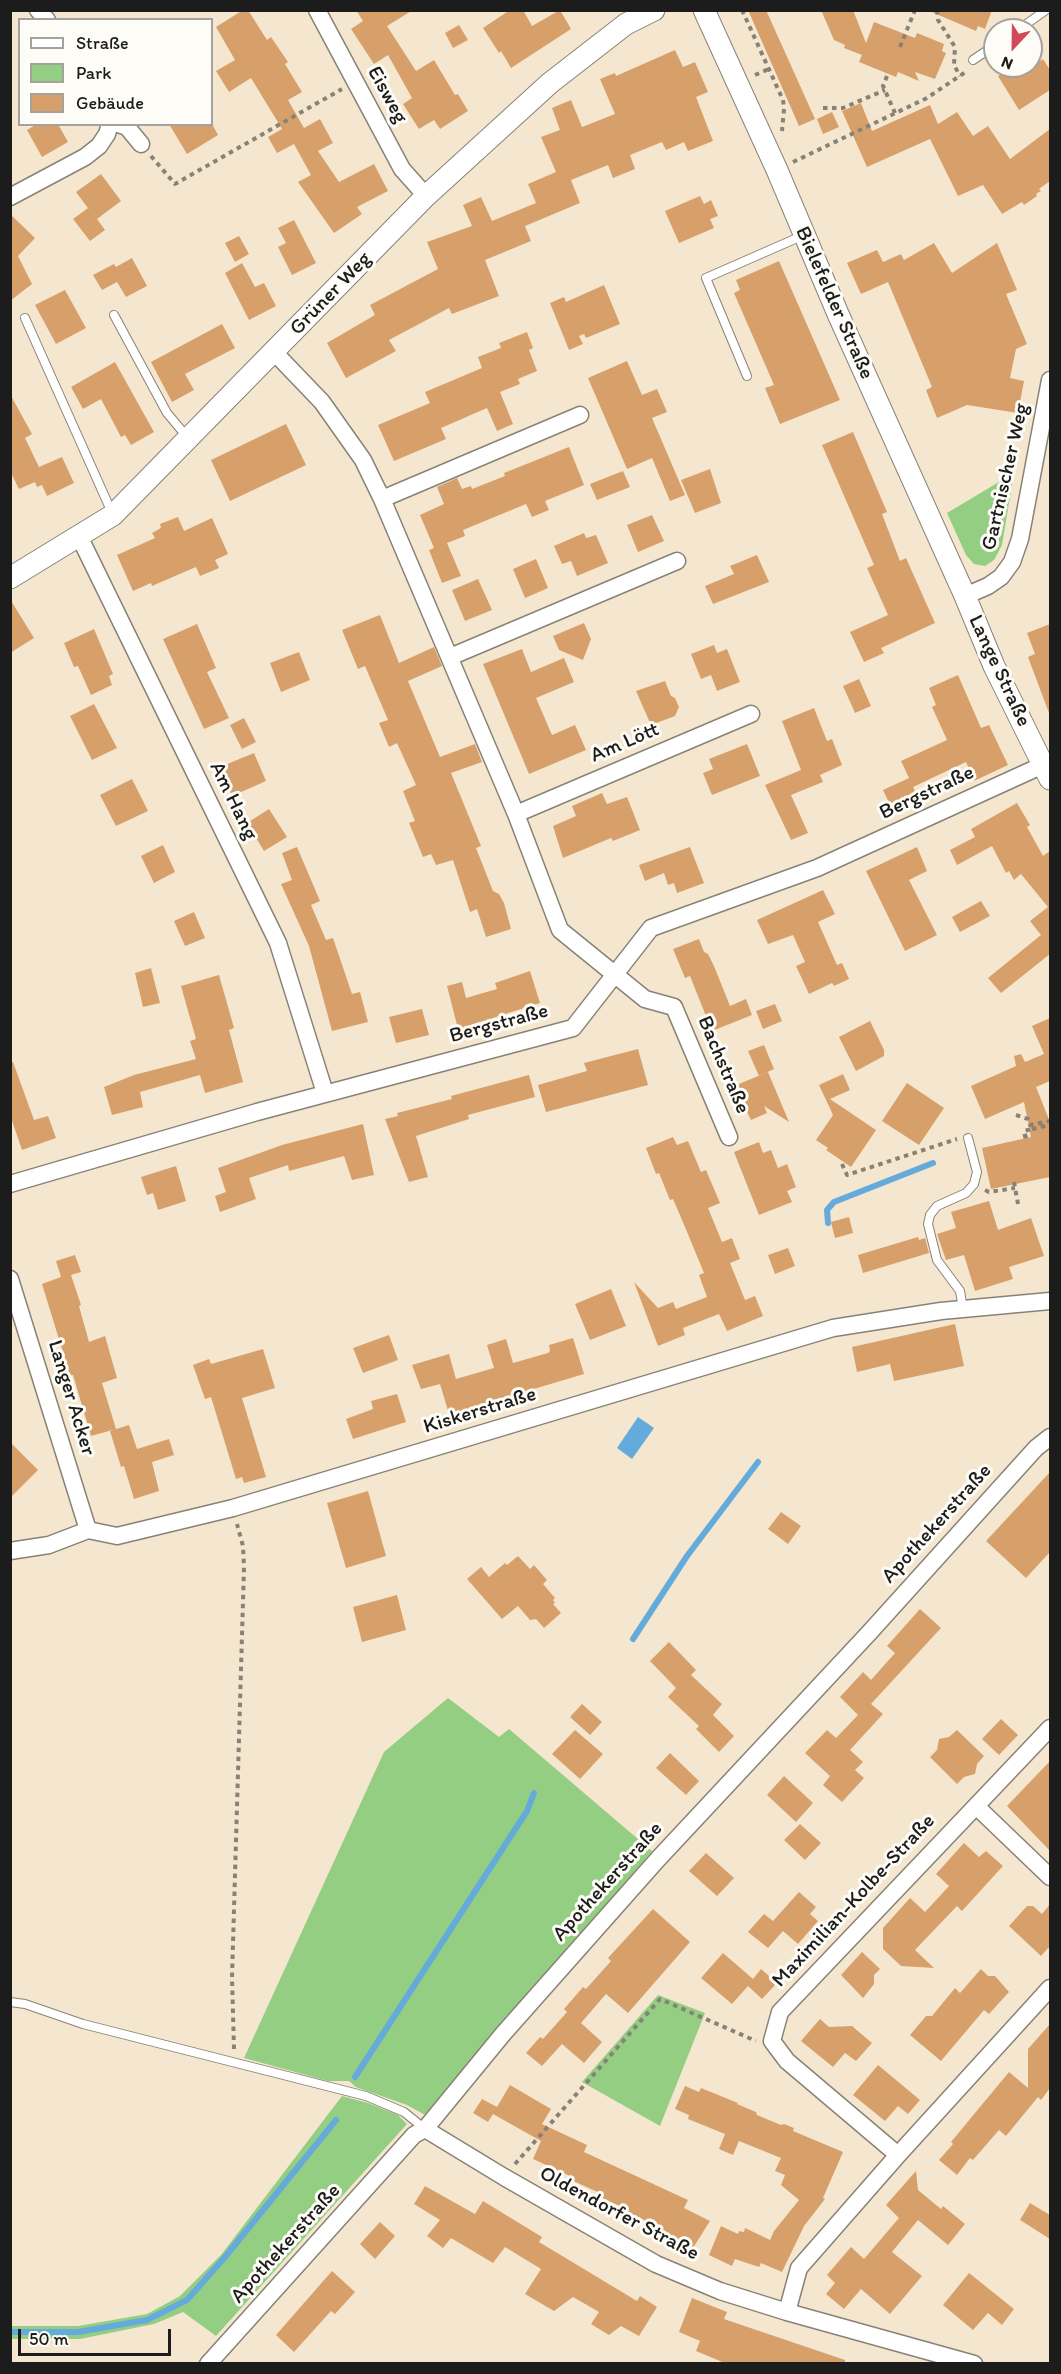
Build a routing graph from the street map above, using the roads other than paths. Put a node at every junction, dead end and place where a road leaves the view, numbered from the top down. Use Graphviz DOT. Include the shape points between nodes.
graph roads {
  1 [pos="317,10"];
  2 [pos="654,10"];
  3 [pos="704,10"];
  4 [pos="983,54"];
  5 [pos="974,60"];
  6 [pos="109,126"];
  7 [pos="124,126"];
  8 [pos="141,144"];
  9 [pos="426,196"];
  10 [pos="10,197"];
  11 [pos="804,235"];
  12 [pos="114,315"];
  13 [pos="26,318"];
  14 [pos="275,352"];
  15 [pos="747,376"];
  16 [pos="1050,380"];
  17 [pos="580,415"];
  18 [pos="189,438"];
  19 [pos="382,499"];
  20 [pos="113,515"];
  21 [pos="79,536"];
  22 [pos="677,561"];
  23 [pos="10,578"];
  24 [pos="965,596"];
  25 [pos="450,657"];
  26 [pos="751,714"];
  27 [pos="1047,772"];
  28 [pos="516,814"];
  29 [pos="614,975"];
  30 [pos="326,1093"];
  31 [pos="729,1137"];
  32 [pos="968,1138"];
  33 [pos="10,1184"];
  34 [pos="10,1279"];
  35 [pos="1050,1301"];
  36 [pos="963,1309"];
  37 [pos="1050,1437"];
  38 [pos="88,1530"];
  39 [pos="10,1551"];
  40 [pos="1050,1728"];
  41 [pos="976,1806"];
  42 [pos="1050,1877"];
  43 [pos="1050,1988"];
  44 [pos="10,2002"];
  45 [pos="425,2129"];
  46 [pos="898,2155"];
  47 [pos="787,2313"];
  48 [pos="953,2361"];
  49 [pos="208,2364"];
  50 [pos="974,2364"];
  1 -- 9 [label="street, Eisweg" via="402,169"];
  2 -- 9 [label="street, Grüner Weg" via="626,24 550,83"];
  3 -- 11 [label="street, Bielefelder Straße"];
  4 -- 5 [label="lane"];
  6 -- 10 [label="street" via="99,146 85,157"];
  7 -- 8 [label="street"];
  9 -- 14 [label="street, Grüner Weg"];
  11 -- 15 [label="lane" via="706,278"];
  11 -- 24 [label="street, Bielefelder Straße"];
  12 -- 18 [label="lane" via="166,413"];
  13 -- 20 [label="lane"];
  14 -- 18 [label="street, Grüner Weg"];
  14 -- 19 [label="street" via="322,402 363,460"];
  16 -- 24 [label="street, Gartnischer Weg" via="1020,539 1012,562 1001,577"];
  17 -- 19 [label="street"];
  18 -- 20 [label="street, Grüner Weg"];
  19 -- 25 [label="street"];
  20 -- 21 [label="street, Grüner Weg"];
  21 -- 23 [label="street, Grüner Weg"];
  21 -- 30 [label="street, Am Hang" via="278,943"];
  22 -- 25 [label="street"];
  24 -- 27 [label="street, Lange Straße" via="994,666"];
  25 -- 28 [label="street"];
  26 -- 28 [label="street, Am Lött"];
  27 -- 29 [label="street, Bergstraße" via="817,868 651,928"];
  28 -- 29 [label="street" via="560,930"];
  29 -- 30 [label="street, Bergstraße" via="573,1028"];
  29 -- 31 [label="street, Bachstraße" via="645,999 674,1007"];
  30 -- 33 [label="street, Bergstraße"];
  32 -- 36 [label="lane" via="977,1172 974,1184 966,1193 937,1206 928,1224 937,1260 960,1291"];
  34 -- 38 [label="street, Langer Acker"];
  35 -- 36 [label="street, Kiskerstraße"];
  36 -- 38 [label="street, Kiskerstraße" via="833,1328 233,1508 117,1536"];
  37 -- 45 [label="street, Apothekerstraße" via="658,1859 503,2034"];
  38 -- 39 [label="street" via="49,1545"];
  40 -- 41 [label="street, Maximilian-Kolbe-Straße"];
  41 -- 42 [label="street"];
  41 -- 46 [label="street, Maximilian-Kolbe-Straße" via="780,2012 772,2041 787,2061"];
  43 -- 46 [label="street"];
  44 -- 45 [label="lane" via="366,2096 404,2112"];
  45 -- 47 [label="street, Oldendorfer Straße" via="656,2264"];
  45 -- 49 [label="street, Apothekerstraße" via="414,2135"];
  46 -- 47 [label="street" via="799,2268"];
  47 -- 48 [label="street, Oldendorfer Straße"];
  48 -- 50 [label="street, Oldendorfer Straße"];
}
